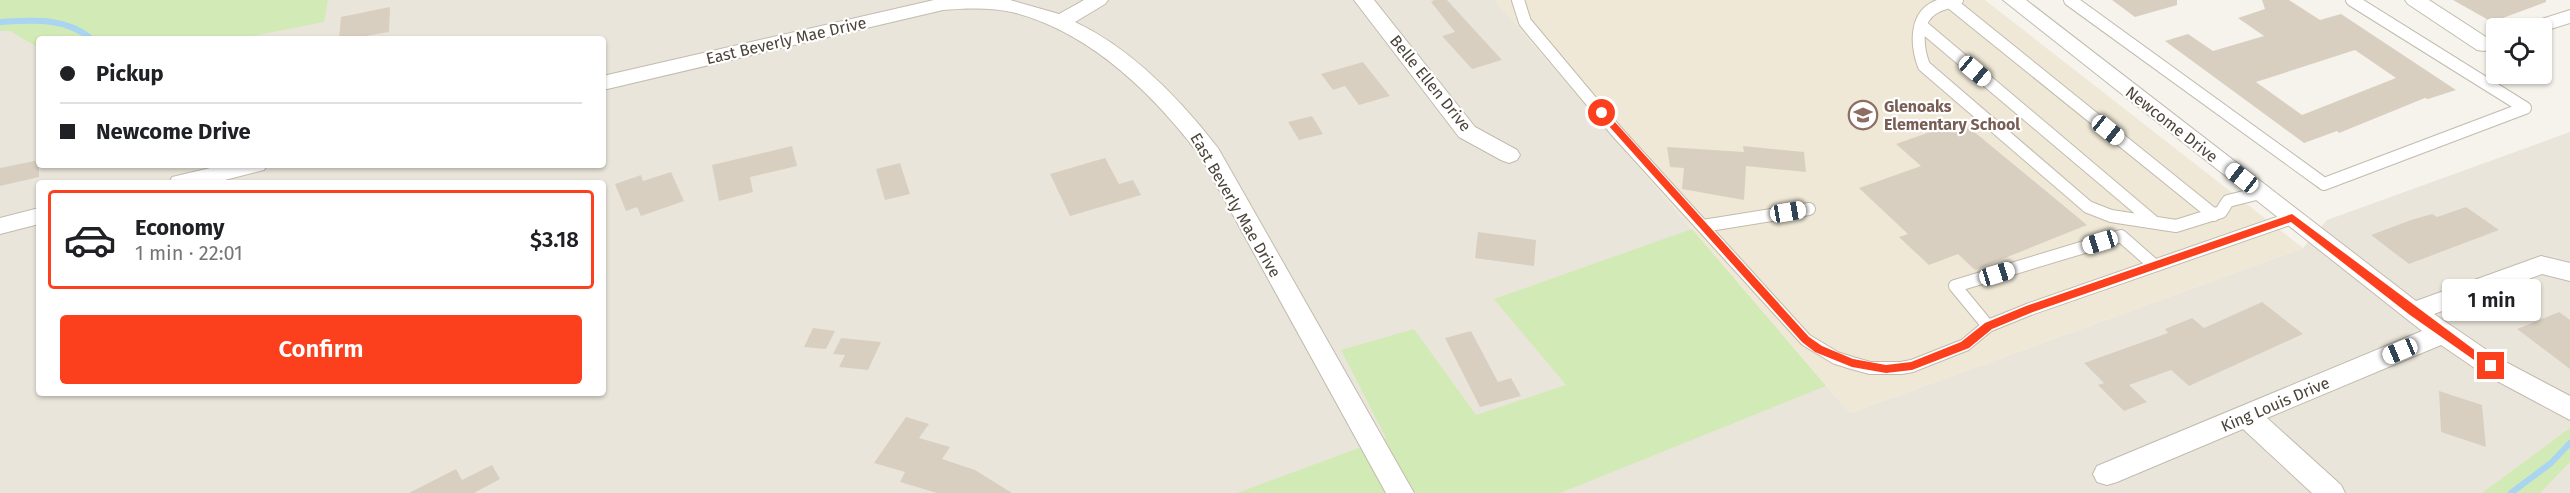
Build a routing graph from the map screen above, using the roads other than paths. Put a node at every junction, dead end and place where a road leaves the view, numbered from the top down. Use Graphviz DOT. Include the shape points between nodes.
graph roads {
  1 [pos="1098,0"];
  2 [pos="1364,0"];
  3 [pos="1518,0"];
  4 [pos="2013,0"];
  5 [pos="2070,0"];
  6 [pos="2352,0"];
  7 [pos="2415,0"];
  8 [pos="1953,1"];
  9 [pos="2570,16"];
  10 [pos="1060,22"];
  11 [pos="2552,22"];
  12 [pos="1922,26"];
  13 [pos="2486,41"];
  14 [pos="606,82"];
  15 [pos="1509,155"];
  16 [pos="243,168"];
  17 [pos="193,180"];
  18 [pos="2260,193"];
  19 [pos="1809,209"];
  20 [pos="2214,215"];
  21 [pos="36,217"];
  22 [pos="2292,218"];
  23 [pos="2154,223"];
  24 [pos="0,226"];
  25 [pos="1703,226"];
  26 [pos="2154,265"];
  27 [pos="2570,272"];
  28 [pos="2413,312"];
  29 [pos="1988,326"];
  30 [pos="2443,333"];
  31 [pos="2570,410"];
  32 [pos="2247,416"];
  33 [pos="2107,474"];
  34 [pos="1400,493"];
  35 [pos="2331,493"];
  1 -- 10 [label="street"];
  2 -- 15 [label="street, Belle Ellen Drive" via="1467,132"];
  3 -- 25 [label="lane" via="1525,22"];
  4 -- 18 [label="street, Newcome Drive"];
  5 -- 6 [label="lane" via="2324,184 2525,108"];
  7 -- 13 [label="street"];
  8 -- 12 [label="lane" via="1933,8 1925,15"];
  8 -- 20 [label="lane"];
  9 -- 11 [label="street"];
  10 -- 14 [label="street, East Beverly Mae Drive" via="997,4 943,4"];
  10 -- 34 [label="street, East Beverly Mae Drive" via="1136,73 1167,100 1210,153"];
  12 -- 23 [label="lane"];
  12 -- 23 [label="lane" via="1919,55 1924,66 2076,198 2099,213"];
  16 -- 17 [label="street"];
  18 -- 20 [label="lane" via="2228,201"];
  18 -- 22 [label="street, Newcome Drive"];
  19 -- 25 [label="lane"];
  20 -- 23 [label="lane" via="2176,226"];
  21 -- 24 [label="street"];
  22 -- 26 [label="lane"];
  22 -- 28 [label="street, Newcome Drive"];
  25 -- 29 [label="lane" via="1806,339 1844,360 1870,368 1912,366 1965,345"];
  26 -- 29 [label="lane"];
  26 -- 29 [label="lane" via="2121,236 1956,286"];
  27 -- 28 [label="street" via="2541,265"];
  28 -- 30 [label="street, Newcome Drive"];
  30 -- 31 [label="street, Newcome Drive" via="2491,366"];
  30 -- 32 [label="street, King Louis Drive"];
  32 -- 33 [label="street, King Louis Drive"];
  32 -- 35 [label="street"];
}
